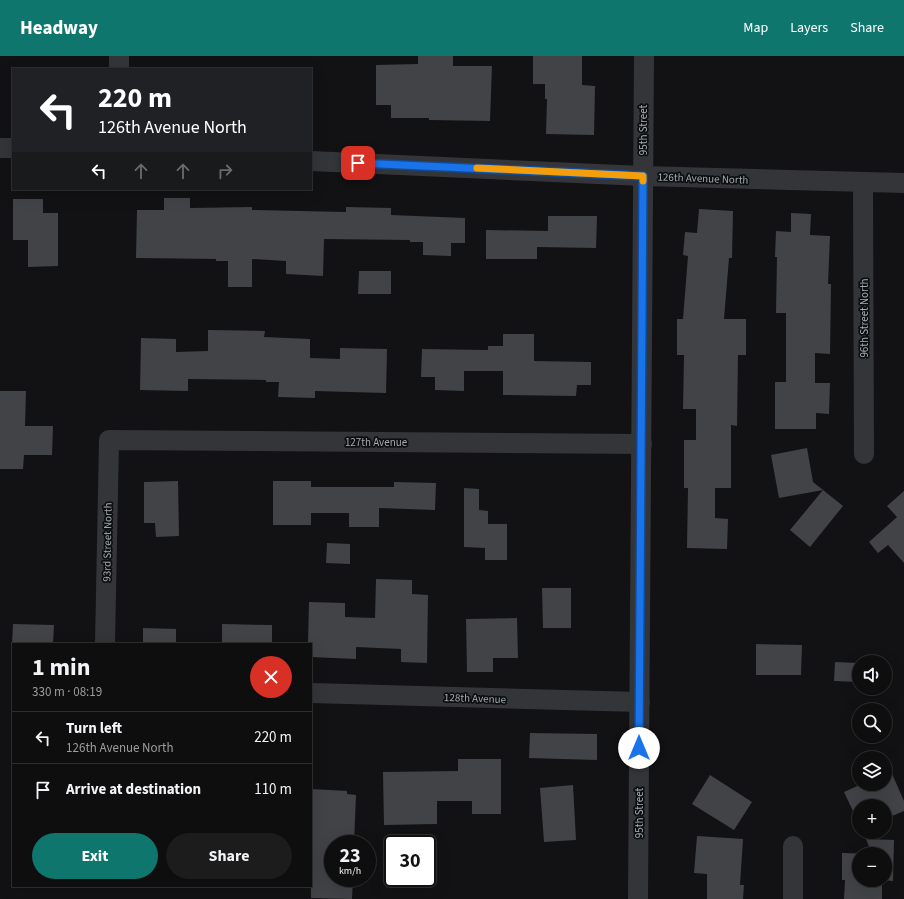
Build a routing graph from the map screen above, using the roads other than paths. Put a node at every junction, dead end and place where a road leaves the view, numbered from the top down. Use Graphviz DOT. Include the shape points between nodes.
graph roads {
  1 [pos="119,56"];
  2 [pos="644,56"];
  3 [pos="119,68"];
  4 [pos="0,148"];
  5 [pos="12,148"];
  6 [pos="312,161"];
  7 [pos="643,176"];
  8 [pos="864,183"];
  9 [pos="904,183"];
  10 [pos="109,440"];
  11 [pos="642,444"];
  12 [pos="864,454"];
  13 [pos="105,643"];
  14 [pos="312,693"];
  15 [pos="640,702"];
  16 [pos="793,846"];
  17 [pos="638,899"];
  18 [pos="793,899"];
  1 -- 3 [label="street"];
  2 -- 7 [label="street, 95th Street"];
  4 -- 5 [label="street"];
  6 -- 7 [label="street, 126th Avenue North"];
  7 -- 8 [label="street, 126th Avenue North"];
  7 -- 11 [label="street, 95th Street"];
  8 -- 9 [label="street, 126th Avenue North"];
  8 -- 12 [label="street, 96th Street North"];
  10 -- 11 [label="street, 127th Avenue"];
  10 -- 13 [label="street, 93rd Street North"];
  11 -- 15 [label="street, 95th Street"];
  14 -- 15 [label="street, 128th Avenue"];
  15 -- 17 [label="street, 95th Street"];
  16 -- 18 [label="street"];
}
